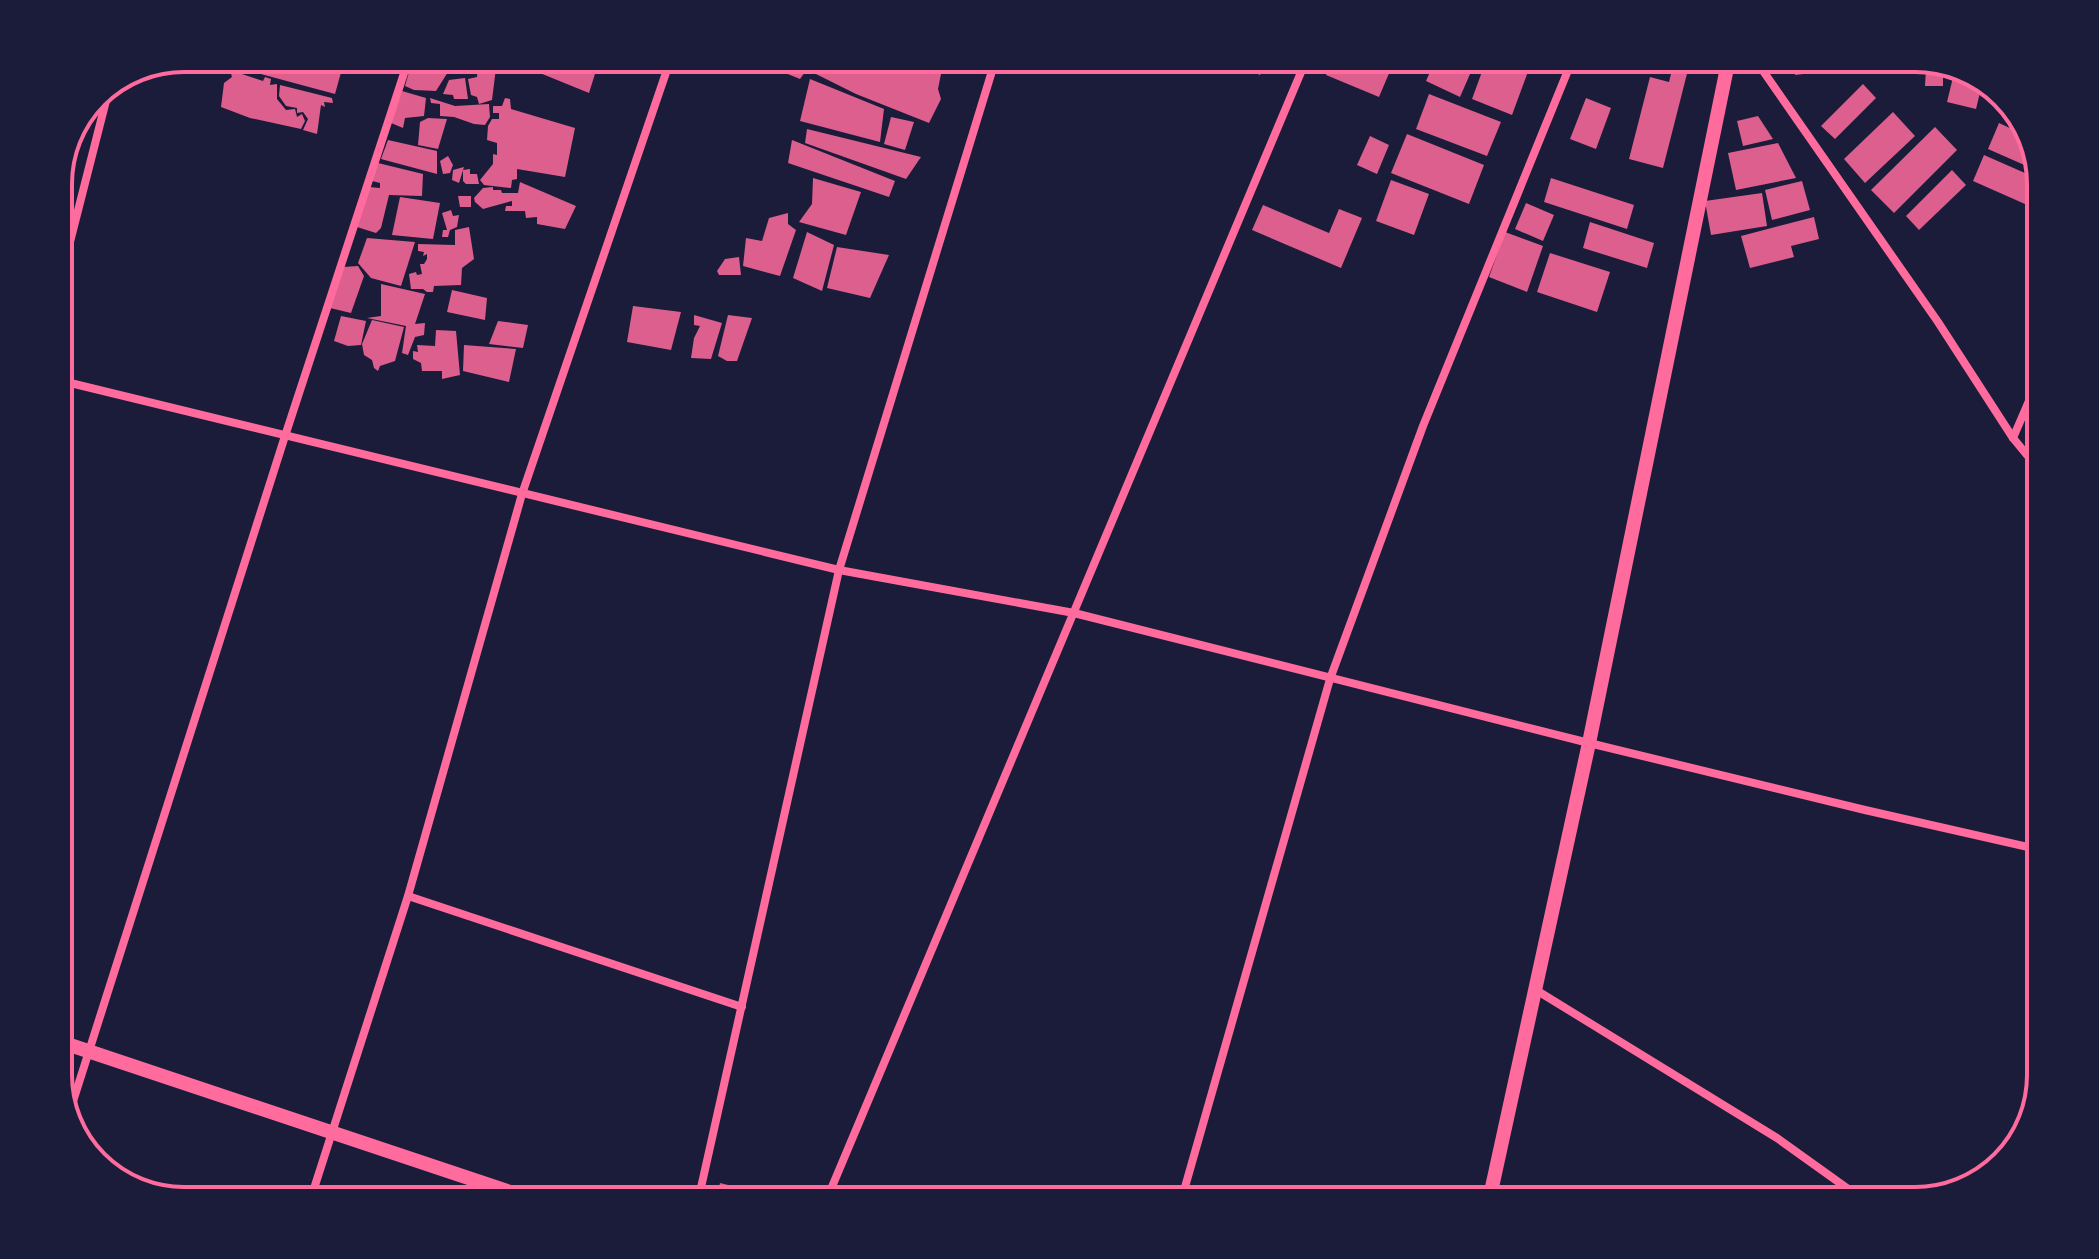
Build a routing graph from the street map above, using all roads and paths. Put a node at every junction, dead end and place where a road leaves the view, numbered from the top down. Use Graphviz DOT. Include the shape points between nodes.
graph roads {
  1 [pos="404,72"];
  2 [pos="666,72"];
  3 [pos="992,72"];
  4 [pos="1301,72"];
  5 [pos="1567,72"];
  6 [pos="1726,72"];
  7 [pos="1764,72"];
  8 [pos="105,106"];
  9 [pos="72,234"];
  10 [pos="72,383"];
  11 [pos="2027,406"];
  12 [pos="285,436"];
  13 [pos="2013,438"];
  14 [pos="2027,455"];
  15 [pos="522,494"];
  16 [pos="839,570"];
  17 [pos="1074,613"];
  18 [pos="1330,679"];
  19 [pos="1589,743"];
  20 [pos="2027,847"];
  21 [pos="408,896"];
  22 [pos="1536,990"];
  23 [pos="742,1007"];
  24 [pos="72,1045"];
  25 [pos="90,1051"];
  26 [pos="75,1097"];
  27 [pos="332,1135"];
  28 [pos="315,1187"];
  29 [pos="494,1187"];
  30 [pos="701,1187"];
  31 [pos="832,1187"];
  32 [pos="1185,1187"];
  33 [pos="1492,1187"];
  34 [pos="1845,1187"];
  1 -- 12 [label="street"];
  2 -- 15 [label="street"];
  3 -- 16 [label="street"];
  4 -- 17 [label="street"];
  5 -- 18 [label="street" via="1423,426"];
  6 -- 19 [label="street"];
  7 -- 13 [label="street"];
  8 -- 9 [label="street"];
  10 -- 12 [label="street"];
  11 -- 13 [label="street"];
  12 -- 15 [label="street"];
  12 -- 25 [label="street"];
  13 -- 14 [label="street"];
  15 -- 16 [label="street"];
  15 -- 21 [label="street"];
  16 -- 17 [label="street"];
  16 -- 23 [label="street"];
  17 -- 18 [label="street"];
  17 -- 31 [label="street"];
  18 -- 19 [label="street"];
  18 -- 32 [label="street"];
  19 -- 20 [label="street"];
  19 -- 22 [label="street"];
  21 -- 23 [label="street"];
  21 -- 27 [label="street"];
  22 -- 33 [label="street"];
  22 -- 34 [label="street" via="1777,1138"];
  23 -- 30 [label="street"];
  24 -- 25 [label="street"];
  25 -- 26 [label="street"];
  25 -- 27 [label="street"];
  27 -- 28 [label="street"];
  27 -- 29 [label="street"];
}
